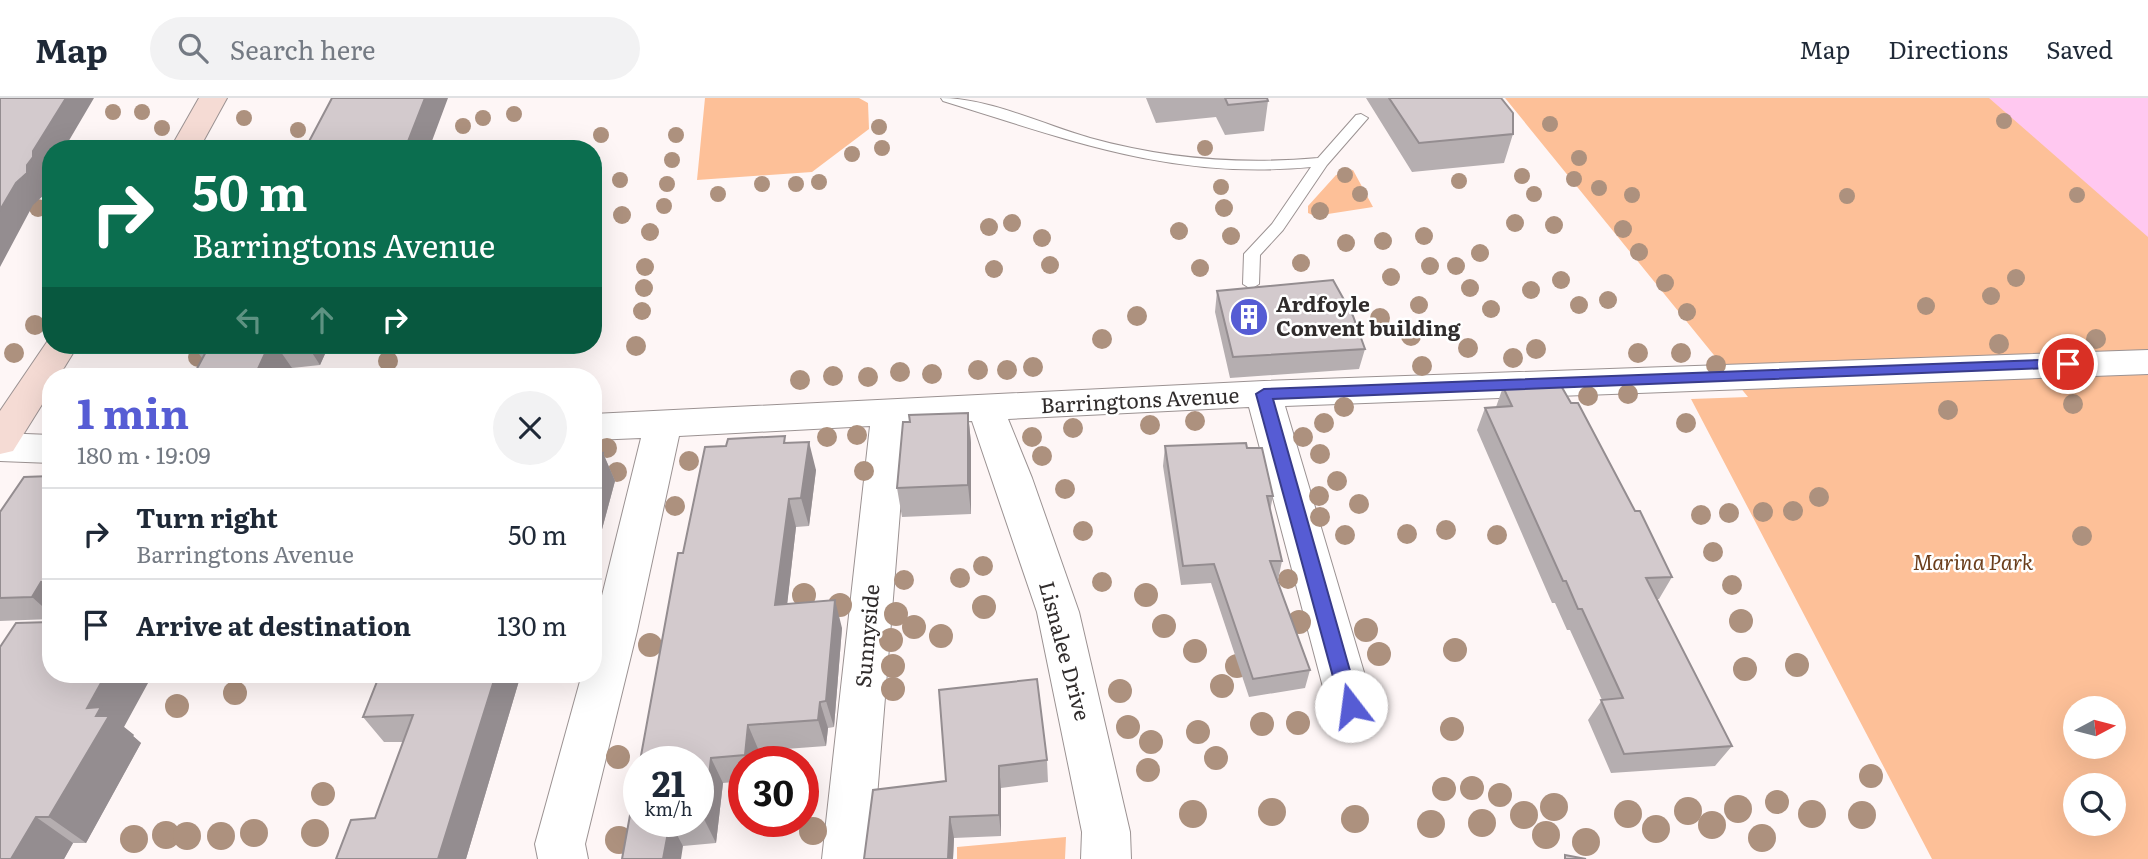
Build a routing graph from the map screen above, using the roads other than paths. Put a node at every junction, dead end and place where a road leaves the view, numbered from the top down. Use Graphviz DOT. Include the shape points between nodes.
graph roads {
  1 [pos="213,98"];
  2 [pos="948,98"];
  3 [pos="1361,118"];
  4 [pos="189,140"];
  5 [pos="1322,162"];
  6 [pos="1251,284"];
  7 [pos="2148,362"];
  8 [pos="42,375"];
  9 [pos="1264,394"];
  10 [pos="986,409"];
  11 [pos="890,413"];
  12 [pos="663,424"];
  13 [pos="602,427"];
  14 [pos="0,441"];
  15 [pos="0,447"];
  16 [pos="42,449"];
  17 [pos="602,681"];
  18 [pos="602,683"];
  19 [pos="1351,706"];
  20 [pos="563,859"];
  21 [pos="848,859"];
  22 [pos="1106,859"];
  1 -- 4 [label="street"];
  2 -- 5 [label="lane" via="1169,161 1224,167"];
  3 -- 5 [label="lane"];
  5 -- 6 [label="lane" via="1278,227 1252,254"];
  7 -- 9 [label="street, Barringtons Avenue"];
  8 -- 14 [label="street"];
  9 -- 10 [label="street, Barringtons Avenue"];
  9 -- 19 [label="street"];
  10 -- 11 [label="street, Barringtons Avenue"];
  10 -- 22 [label="street, Lisnalee Drive" via="1058,612 1105,832"];
  11 -- 12 [label="street, Barringtons Avenue"];
  11 -- 21 [label="street, Sunnyside"];
  12 -- 13 [label="street, Barringtons Avenue"];
  12 -- 17 [label="street"];
  15 -- 16 [label="street"];
  18 -- 20 [label="street" via="560,844"];
}
